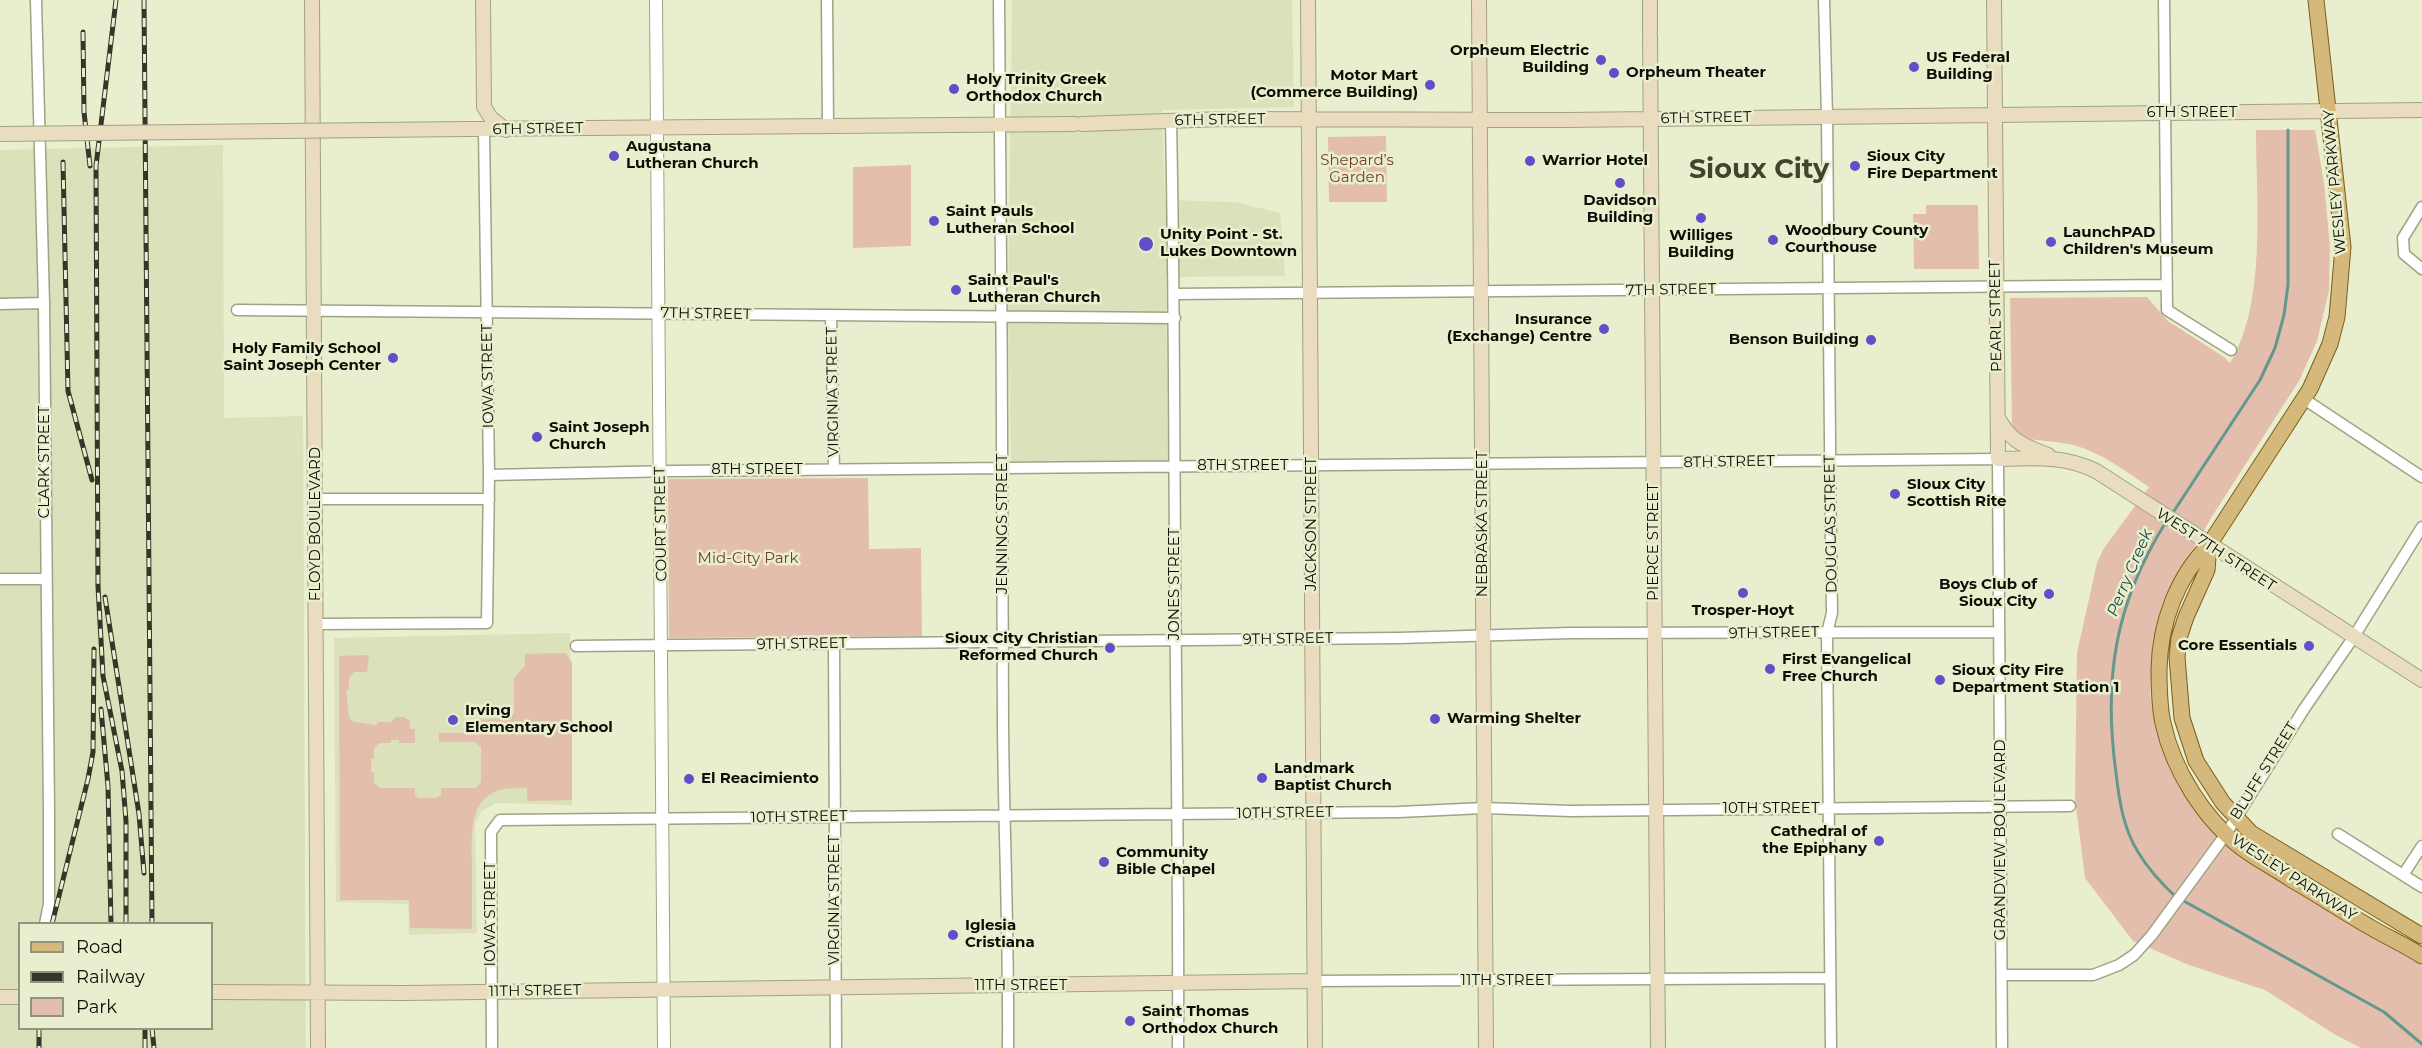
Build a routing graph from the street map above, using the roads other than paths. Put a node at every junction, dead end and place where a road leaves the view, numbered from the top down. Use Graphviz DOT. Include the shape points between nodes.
graph roads {
  1 [pos="36,0"];
  2 [pos="312,0"];
  3 [pos="483,0"];
  4 [pos="656,0"];
  5 [pos="827,0"];
  6 [pos="999,0"];
  7 [pos="1308,0"];
  8 [pos="1479,0"];
  9 [pos="1650,0"];
  10 [pos="1824,0"];
  11 [pos="1994,0"];
  12 [pos="2164,0"];
  13 [pos="2316,0"];
  14 [pos="484,107"];
  15 [pos="2422,110"];
  16 [pos="2330,111"];
  17 [pos="2166,114"];
  18 [pos="1994,115"];
  19 [pos="1827,116"];
  20 [pos="1651,118"];
  21 [pos="1309,120"];
  22 [pos="1479,120"];
  23 [pos="1171,121"];
  24 [pos="1000,124"];
  25 [pos="828,126"];
  26 [pos="658,127"];
  27 [pos="467,129"];
  28 [pos="506,129"];
  29 [pos="484,130"];
  30 [pos="0,134"];
  31 [pos="2422,207"];
  32 [pos="2422,269"];
  33 [pos="2167,285"];
  34 [pos="1996,287"];
  35 [pos="1829,288"];
  36 [pos="1652,290"];
  37 [pos="1481,291"];
  38 [pos="1310,293"];
  39 [pos="1175,294"];
  40 [pos="44,303"];
  41 [pos="0,304"];
  42 [pos="237,310"];
  43 [pos="315,312"];
  44 [pos="487,312"];
  45 [pos="659,314"];
  46 [pos="831,315"];
  47 [pos="1002,316"];
  48 [pos="1175,318"];
  49 [pos="2230,350"];
  50 [pos="2304,399"];
  51 [pos="1997,416"];
  52 [pos="1998,459"];
  53 [pos="2055,459"];
  54 [pos="1830,460"];
  55 [pos="1654,463"];
  56 [pos="1311,465"];
  57 [pos="1482,465"];
  58 [pos="1175,466"];
  59 [pos="1003,468"];
  60 [pos="834,470"];
  61 [pos="660,471"];
  62 [pos="489,475"];
  63 [pos="2422,477"];
  64 [pos="315,499"];
  65 [pos="489,499"];
  66 [pos="2422,527"];
  67 [pos="2209,545"];
  68 [pos="0,579"];
  69 [pos="46,579"];
  70 [pos="316,624"];
  71 [pos="1999,632"];
  72 [pos="1827,633"];
  73 [pos="1484,634"];
  74 [pos="1654,634"];
  75 [pos="2353,638"];
  76 [pos="1313,639"];
  77 [pos="1176,640"];
  78 [pos="1004,642"];
  79 [pos="834,644"];
  80 [pos="662,645"];
  81 [pos="576,646"];
  82 [pos="2422,680"];
  83 [pos="2070,806"];
  84 [pos="2001,807"];
  85 [pos="1484,808"];
  86 [pos="1829,808"];
  87 [pos="1657,810"];
  88 [pos="1314,813"];
  89 [pos="1178,814"];
  90 [pos="1005,816"];
  91 [pos="835,817"];
  92 [pos="2235,817"];
  93 [pos="662,819"];
  94 [pos="500,820"];
  95 [pos="2226,834"];
  96 [pos="2338,834"];
  97 [pos="2422,846"];
  98 [pos="2403,875"];
  99 [pos="2422,887"];
  100 [pos="46,922"];
  101 [pos="2422,936"];
  102 [pos="2422,956"];
  103 [pos="2002,975"];
  104 [pos="1830,978"];
  105 [pos="1657,979"];
  106 [pos="1315,981"];
  107 [pos="1485,981"];
  108 [pos="1178,984"];
  109 [pos="1009,986"];
  110 [pos="835,987"];
  111 [pos="662,988"];
  112 [pos="319,991"];
  113 [pos="213,992"];
  114 [pos="491,992"];
  115 [pos="0,997"];
  116 [pos="18,997"];
  117 [pos="318,1048"];
  118 [pos="492,1048"];
  119 [pos="664,1048"];
  120 [pos="836,1048"];
  121 [pos="1008,1048"];
  122 [pos="1178,1048"];
  123 [pos="1315,1048"];
  124 [pos="1486,1048"];
  125 [pos="1658,1048"];
  126 [pos="1831,1048"];
  127 [pos="2002,1048"];
  1 -- 40 [label="street, CLARK STREET"];
  2 -- 43 [label="main road, FLOYD BOULEVARD"];
  3 -- 14 [label="main road"];
  4 -- 26 [label="street, COURT STREET"];
  5 -- 25 [label="street"];
  6 -- 24 [label="street, JENNINGS STREET"];
  7 -- 21 [label="main road, JACKSON STREET"];
  8 -- 22 [label="main road, NEBRASKA STREET"];
  9 -- 20 [label="main road, PIERCE STREET"];
  10 -- 19 [label="street, DOUGLAS STREET"];
  11 -- 18 [label="main road, PEARL STREET"];
  12 -- 17 [label="street"];
  13 -- 16 [label="main road, WESLEY PARKWAY"];
  14 -- 27 [label="main road"];
  14 -- 28 [label="main road"];
  15 -- 16 [label="main road, 6TH STREET"];
  16 -- 17 [label="main road, 6TH STREET"];
  16 -- 50 [label="main road, WESLEY PARKWAY" via="2343,247 2341,287 2330,344"];
  17 -- 18 [label="main road, 6TH STREET"];
  17 -- 33 [label="street"];
  18 -- 19 [label="main road, 6TH STREET"];
  18 -- 34 [label="main road, PEARL STREET"];
  19 -- 20 [label="main road, 6TH STREET"];
  19 -- 35 [label="street, DOUGLAS STREET"];
  20 -- 22 [label="main road, 6TH STREET"];
  20 -- 36 [label="main road, PIERCE STREET"];
  21 -- 22 [label="main road, 6TH STREET"];
  21 -- 23 [label="main road, 6TH STREET"];
  21 -- 38 [label="main road, JACKSON STREET"];
  22 -- 37 [label="main road, NEBRASKA STREET"];
  23 -- 24 [label="main road, 6TH STREET"];
  23 -- 39 [label="street, JONES STREET"];
  24 -- 25 [label="main road, 6TH STREET"];
  24 -- 47 [label="street, JENNINGS STREET"];
  25 -- 26 [label="main road, 6TH STREET"];
  26 -- 28 [label="main road, 6TH STREET"];
  26 -- 45 [label="street, COURT STREET"];
  27 -- 29 [label="main road, 6TH STREET"];
  27 -- 30 [label="main road, 6TH STREET, bridge"];
  28 -- 29 [label="main road, 6TH STREET"];
  29 -- 44 [label="street, IOWA STREET"];
  31 -- 32 [label="street" via="2403,243 2404,254"];
  33 -- 34 [label="street, 7TH STREET"];
  33 -- 49 [label="street" via="2167,310"];
  34 -- 35 [label="street, 7TH STREET"];
  34 -- 51 [label="main road, PEARL STREET"];
  35 -- 36 [label="street, 7TH STREET"];
  35 -- 54 [label="street, DOUGLAS STREET"];
  36 -- 37 [label="street, 7TH STREET"];
  36 -- 55 [label="main road, PIERCE STREET"];
  37 -- 38 [label="street, 7TH STREET"];
  37 -- 57 [label="main road, NEBRASKA STREET"];
  38 -- 39 [label="street, 7TH STREET"];
  38 -- 56 [label="main road, JACKSON STREET"];
  39 -- 48 [label="street, JONES STREET"];
  40 -- 41 [label="street"];
  40 -- 69 [label="street, CLARK STREET"];
  42 -- 43 [label="street, 7TH STREET"];
  43 -- 44 [label="street, 7TH STREET"];
  43 -- 64 [label="main road, FLOYD BOULEVARD"];
  44 -- 45 [label="street, 7TH STREET"];
  44 -- 62 [label="street, IOWA STREET"];
  45 -- 46 [label="street, 7TH STREET"];
  45 -- 61 [label="street, COURT STREET"];
  46 -- 47 [label="street, 7TH STREET"];
  46 -- 60 [label="street, VIRGINIA STREET"];
  47 -- 48 [label="street, 7TH STREET"];
  47 -- 59 [label="street, JENNINGS STREET"];
  48 -- 58 [label="street, JONES STREET"];
  50 -- 63 [label="street"];
  50 -- 67 [label="main road, WESLEY PARKWAY"];
  51 -- 52 [label="main road, PEARL STREET"];
  51 -- 53 [label="main road" via="2007,434 2018,443"];
  52 -- 53 [label="main road, WEST 7TH STREET"];
  52 -- 54 [label="street, 8TH STREET"];
  52 -- 71 [label="street, PEARL STREET"];
  53 -- 67 [label="main road, WEST 7TH STREET" via="2089,468"];
  54 -- 55 [label="street, 8TH STREET"];
  54 -- 72 [label="street, DOUGLAS STREET" via="1832,613"];
  55 -- 57 [label="street, 8TH STREET"];
  55 -- 74 [label="main road, PIERCE STREET"];
  56 -- 57 [label="street, 8TH STREET"];
  56 -- 58 [label="street, 8TH STREET"];
  56 -- 76 [label="main road, JACKSON STREET"];
  57 -- 73 [label="main road, NEBRASKA STREET"];
  58 -- 59 [label="street, 8TH STREET"];
  58 -- 77 [label="street, JONES STREET"];
  59 -- 60 [label="street, 8TH STREET"];
  59 -- 78 [label="street, JENNINGS STREET"];
  60 -- 61 [label="street, 8TH STREET"];
  61 -- 62 [label="street, 8TH STREET"];
  61 -- 80 [label="street, COURT STREET"];
  62 -- 65 [label="street, IOWA STREET"];
  64 -- 65 [label="street"];
  64 -- 70 [label="main road, FLOYD BOULEVARD"];
  65 -- 70 [label="street, IOWA STREET" via="487,623"];
  66 -- 75 [label="street, BLUFF STREET"];
  67 -- 75 [label="main road, WEST 7TH STREET"];
  67 -- 92 [label="main road, WESLEY PARKWAY" via="2207,570 2180,638 2179,692 2196,761 2209,785"];
  67 -- 95 [label="main road, WESLEY PARKWAY" via="2194,561 2168,614 2162,639 2159,693 2163,724 2176,759 2193,794"];
  68 -- 69 [label="street"];
  69 -- 100 [label="street, CLARK STREET" via="50,904"];
  70 -- 112 [label="main road, FLOYD BOULEVARD"];
  71 -- 72 [label="street, 9TH STREET"];
  71 -- 84 [label="street, GRANDVIEW BOULEVARD"];
  72 -- 74 [label="street, 9TH STREET"];
  72 -- 86 [label="street, DOUGLAS STREET"];
  73 -- 74 [label="street, 9TH STREET"];
  73 -- 76 [label="street, 9TH STREET"];
  73 -- 85 [label="main road, NEBRASKA STREET"];
  74 -- 87 [label="main road, PIERCE STREET"];
  75 -- 82 [label="main road, WEST 7TH STREET"];
  75 -- 92 [label="street, BLUFF STREET"];
  76 -- 77 [label="street, 9TH STREET"];
  76 -- 88 [label="main road, JACKSON STREET"];
  77 -- 78 [label="street, 9TH STREET"];
  77 -- 89 [label="street, JONES STREET"];
  78 -- 79 [label="street, 9TH STREET"];
  78 -- 90 [label="street, JENNINGS STREET"];
  79 -- 80 [label="street, 9TH STREET"];
  79 -- 91 [label="street, VIRGINIA STREET"];
  80 -- 81 [label="street, 9TH STREET"];
  80 -- 93 [label="street, COURT STREET"];
  83 -- 84 [label="street, 10TH STREET"];
  84 -- 86 [label="street, 10TH STREET"];
  84 -- 103 [label="street, GRANDVIEW BOULEVARD"];
  85 -- 87 [label="street, 10TH STREET"];
  85 -- 88 [label="street, 10TH STREET"];
  85 -- 107 [label="main road, NEBRASKA STREET"];
  86 -- 87 [label="street, 10TH STREET"];
  86 -- 104 [label="street, DOUGLAS STREET"];
  87 -- 105 [label="main road, PIERCE STREET"];
  88 -- 89 [label="street, 10TH STREET"];
  88 -- 106 [label="main road, JACKSON STREET"];
  89 -- 90 [label="street, 10TH STREET"];
  89 -- 108 [label="street, JONES STREET"];
  90 -- 91 [label="street, 10TH STREET"];
  90 -- 109 [label="street, JENNINGS STREET"];
  91 -- 93 [label="street, 10TH STREET"];
  91 -- 110 [label="street, VIRGINIA STREET"];
  92 -- 95 [label="street, BLUFF STREET"];
  92 -- 101 [label="main road, WESLEY PARKWAY" via="2251,833"];
  93 -- 94 [label="street, 10TH STREET"];
  93 -- 111 [label="street, COURT STREET"];
  94 -- 114 [label="street, IOWA STREET" via="491,832"];
  95 -- 102 [label="main road, WESLEY PARKWAY" via="2264,862"];
  95 -- 103 [label="street, BLUFF STREET" via="2152,935 2119,965 2093,975"];
  96 -- 98 [label="street"];
  97 -- 98 [label="street"];
  98 -- 99 [label="street"];
  103 -- 127 [label="street, GRANDVIEW BOULEVARD"];
  104 -- 105 [label="street, 11TH STREET"];
  104 -- 126 [label="street, DOUGLAS STREET"];
  105 -- 107 [label="street, 11TH STREET"];
  105 -- 125 [label="main road, PIERCE STREET"];
  106 -- 107 [label="street, 11TH STREET"];
  106 -- 108 [label="main road, 11TH STREET"];
  106 -- 123 [label="main road, JACKSON STREET"];
  107 -- 124 [label="main road, NEBRASKA STREET"];
  108 -- 109 [label="main road, 11TH STREET"];
  108 -- 122 [label="street, JONES STREET"];
  109 -- 110 [label="main road, 11TH STREET"];
  109 -- 121 [label="street, JENNINGS STREET"];
  110 -- 111 [label="main road, 11TH STREET"];
  110 -- 120 [label="street, VIRGINIA STREET"];
  111 -- 114 [label="main road, 11TH STREET"];
  111 -- 119 [label="street, COURT STREET"];
  112 -- 113 [label="main road, 11TH STREET"];
  112 -- 114 [label="main road, 11TH STREET"];
  112 -- 117 [label="main road, FLOYD BOULEVARD"];
  114 -- 118 [label="street, IOWA STREET"];
  115 -- 116 [label="main road"];
}
